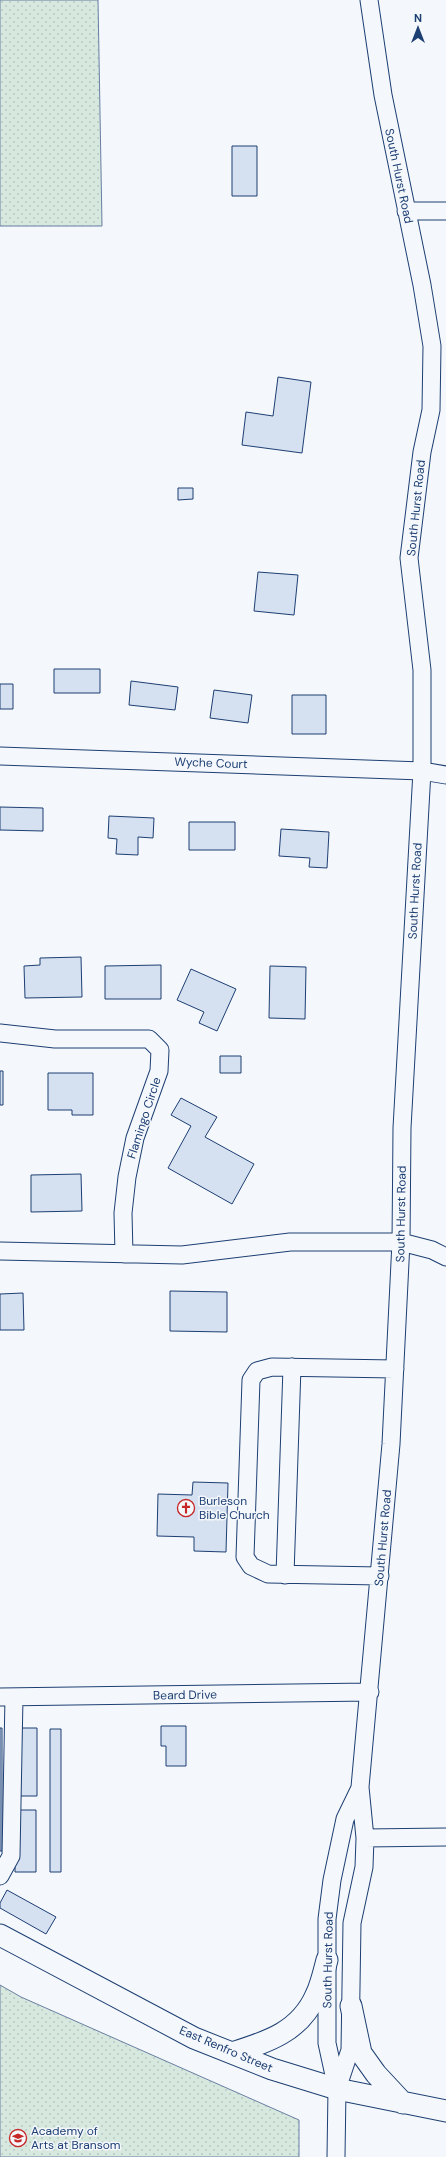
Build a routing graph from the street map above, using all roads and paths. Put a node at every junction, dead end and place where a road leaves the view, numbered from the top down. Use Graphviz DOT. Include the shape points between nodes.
graph roads {
  1 [pos="370,0"];
  2 [pos="406,211"];
  3 [pos="446,211"];
  4 [pos="0,756"];
  5 [pos="422,771"];
  6 [pos="446,775"];
  7 [pos="0,1033"];
  8 [pos="401,1242"];
  9 [pos="0,1251"];
  10 [pos="124,1254"];
  11 [pos="446,1257"];
  12 [pos="292,1368"];
  13 [pos="395,1370"];
  14 [pos="285,1575"];
  15 [pos="380,1576"];
  16 [pos="370,1692"];
  17 [pos="7,1697"];
  18 [pos="360,1787"];
  19 [pos="446,1837"];
  20 [pos="365,1838"];
  21 [pos="0,1876"];
  22 [pos="0,1935"];
  23 [pos="327,1960"];
  24 [pos="350,2006"];
  25 [pos="232,2053"];
  26 [pos="337,2089"];
  27 [pos="403,2103"];
  28 [pos="446,2111"];
  29 [pos="336,2157"];
  1 -- 2 [label="street, South Hurst Road" via="383,95"];
  2 -- 3 [label="street"];
  2 -- 5 [label="street, South Hurst Road" via="432,346 431,410 422,452 409,558 422,670"];
  4 -- 5 [label="street, Wyche Court"];
  5 -- 6 [label="street, Wyche Court"];
  5 -- 8 [label="street, South Hurst Road" via="402,1128"];
  7 -- 10 [label="street, Flamingo Circle" via="55,1039 149,1039 160,1050 159,1071 135,1138 127,1177 123,1213"];
  8 -- 10 [label="street" via="290,1242 182,1255"];
  8 -- 11 [label="street" via="432,1250"];
  8 -- 13 [label="street, South Hurst Road"];
  9 -- 10 [label="street"];
  12 -- 13 [label="street"];
  12 -- 14 [label="street"];
  12 -- 14 [label="street" via="272,1367 257,1371 251,1380 245,1549 245,1557 251,1566 268,1574"];
  13 -- 15 [label="street, South Hurst Road"];
  14 -- 15 [label="street"];
  15 -- 16 [label="street, South Hurst Road"];
  16 -- 17 [label="street, Beard Drive"];
  16 -- 18 [label="street, South Hurst Road"];
  17 -- 21 [label="street" via="11,1856"];
  18 -- 20 [label="street, South Hurst Road"];
  18 -- 23 [label="street, South Hurst Road" via="345,1819 332,1880 327,1919"];
  19 -- 20 [label="street"];
  20 -- 24 [label="street, South Hurst Road" via="364,1867 352,1923"];
  22 -- 25 [label="main road, East Renfro Street" via="194,2038"];
  23 -- 25 [label="main road" via="317,1995 299,2021 273,2040"];
  23 -- 26 [label="street, South Hurst Road" via="327,2043"];
  24 -- 26 [label="street, South Hurst Road" via="350,2050"];
  24 -- 27 [label="main road" via="361,2053 376,2074"];
  25 -- 26 [label="main road, East Renfro Street" via="272,2069"];
  26 -- 27 [label="main road, East Renfro Street"];
  26 -- 29 [label="street, South Hurst Road"];
  27 -- 28 [label="main road, East Renfro Street"];
}
